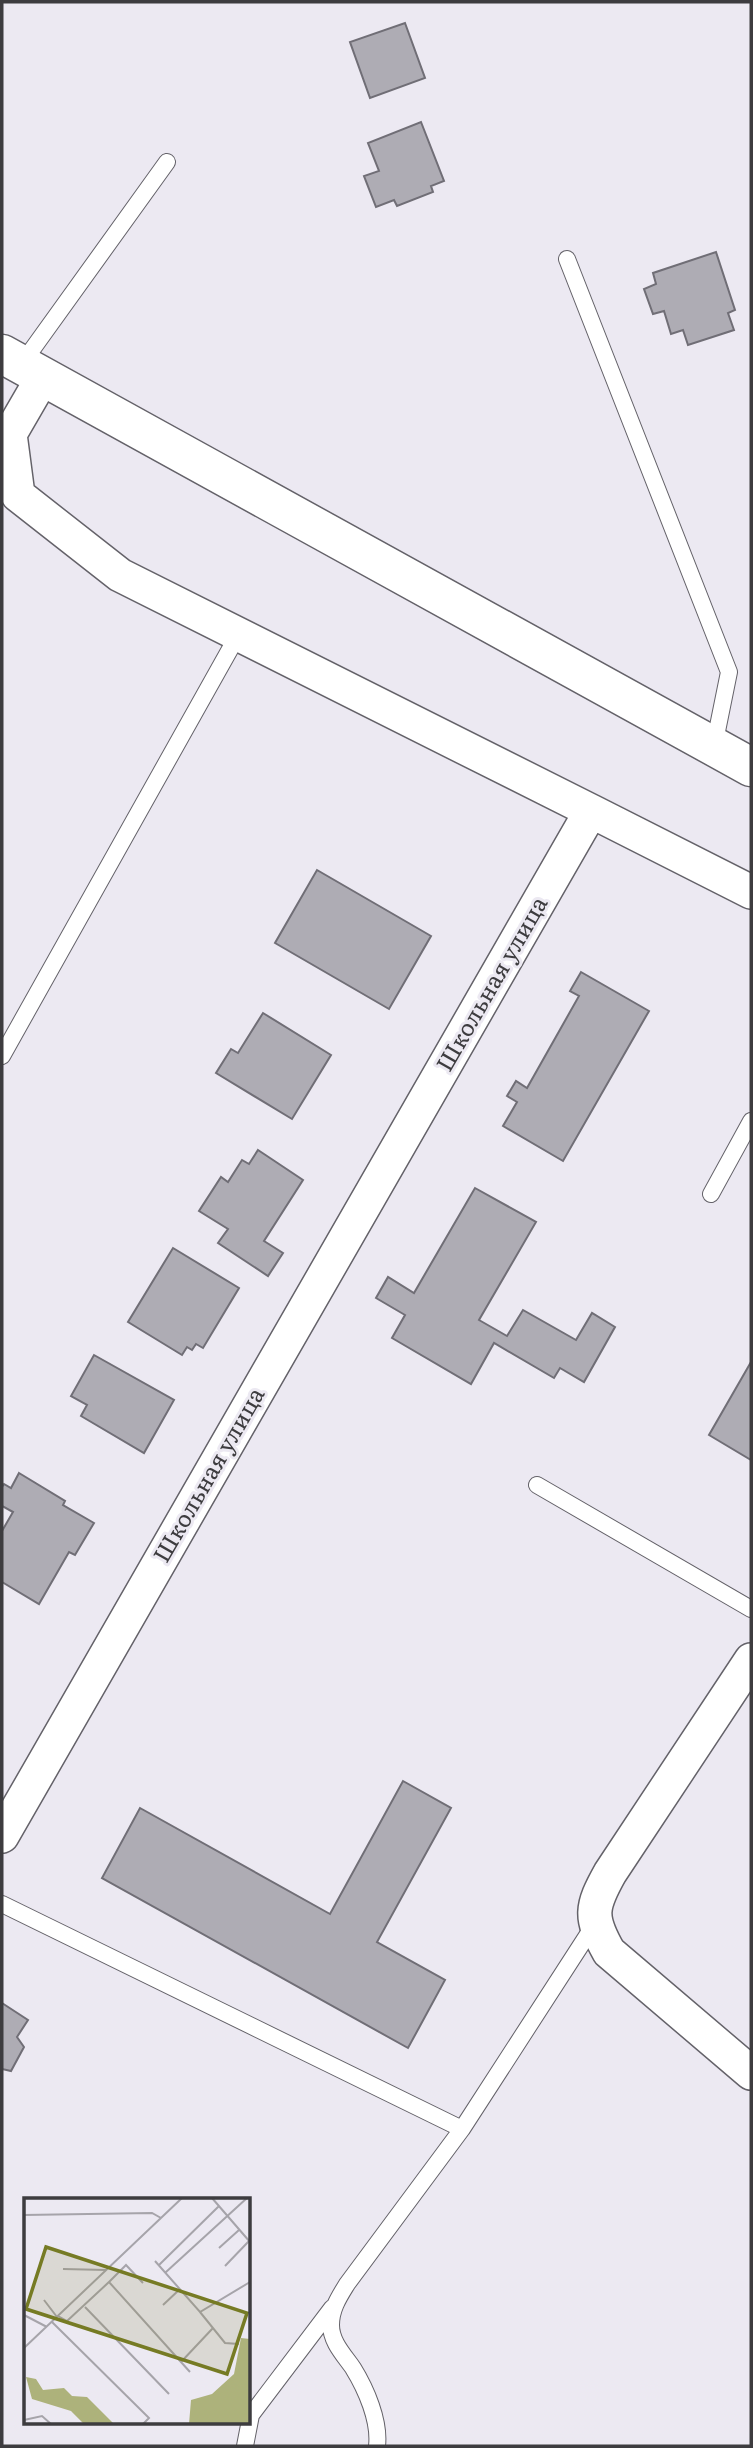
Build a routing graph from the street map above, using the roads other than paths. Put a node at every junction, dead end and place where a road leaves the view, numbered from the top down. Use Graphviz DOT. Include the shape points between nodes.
graph roads {
  1 [pos="167,162"];
  2 [pos="567,259"];
  3 [pos="22,365"];
  4 [pos="238,635"];
  5 [pos="714,746"];
  6 [pos="751,767"];
  7 [pos="592,811"];
  8 [pos="751,892"];
  9 [pos="2,1056"];
  10 [pos="751,1121"];
  11 [pos="711,1194"];
  12 [pos="537,1485"];
  13 [pos="751,1609"];
  14 [pos="751,1660"];
  15 [pos="2,1836"];
  16 [pos="2,1904"];
  17 [pos="594,1925"];
  18 [pos="751,2073"];
  19 [pos="462,2129"];
  20 [pos="334,2306"];
  21 [pos="250,2420"];
  22 [pos="249,2424"];
  23 [pos="245,2446"];
  24 [pos="377,2446"];
  1 -- 3 [label="lane"];
  2 -- 5 [label="lane" via="729,672"];
  3 -- 4 [label="street" via="10,434 18,495 120,575"];
  3 -- 5 [label="street"];
  4 -- 7 [label="street"];
  4 -- 9 [label="lane"];
  5 -- 6 [label="street"];
  7 -- 8 [label="street"];
  7 -- 15 [label="street, Школьная улица"];
  10 -- 11 [label="lane"];
  12 -- 13 [label="lane"];
  14 -- 17 [label="street" via="610,1873 595,1899"];
  16 -- 19 [label="lane"];
  17 -- 18 [label="street" via="617,1960"];
  17 -- 19 [label="lane"];
  19 -- 20 [label="lane"];
  20 -- 21 [label="lane"];
  20 -- 24 [label="lane" via="330,2327 372,2410"];
  22 -- 23 [label="lane"];
}
